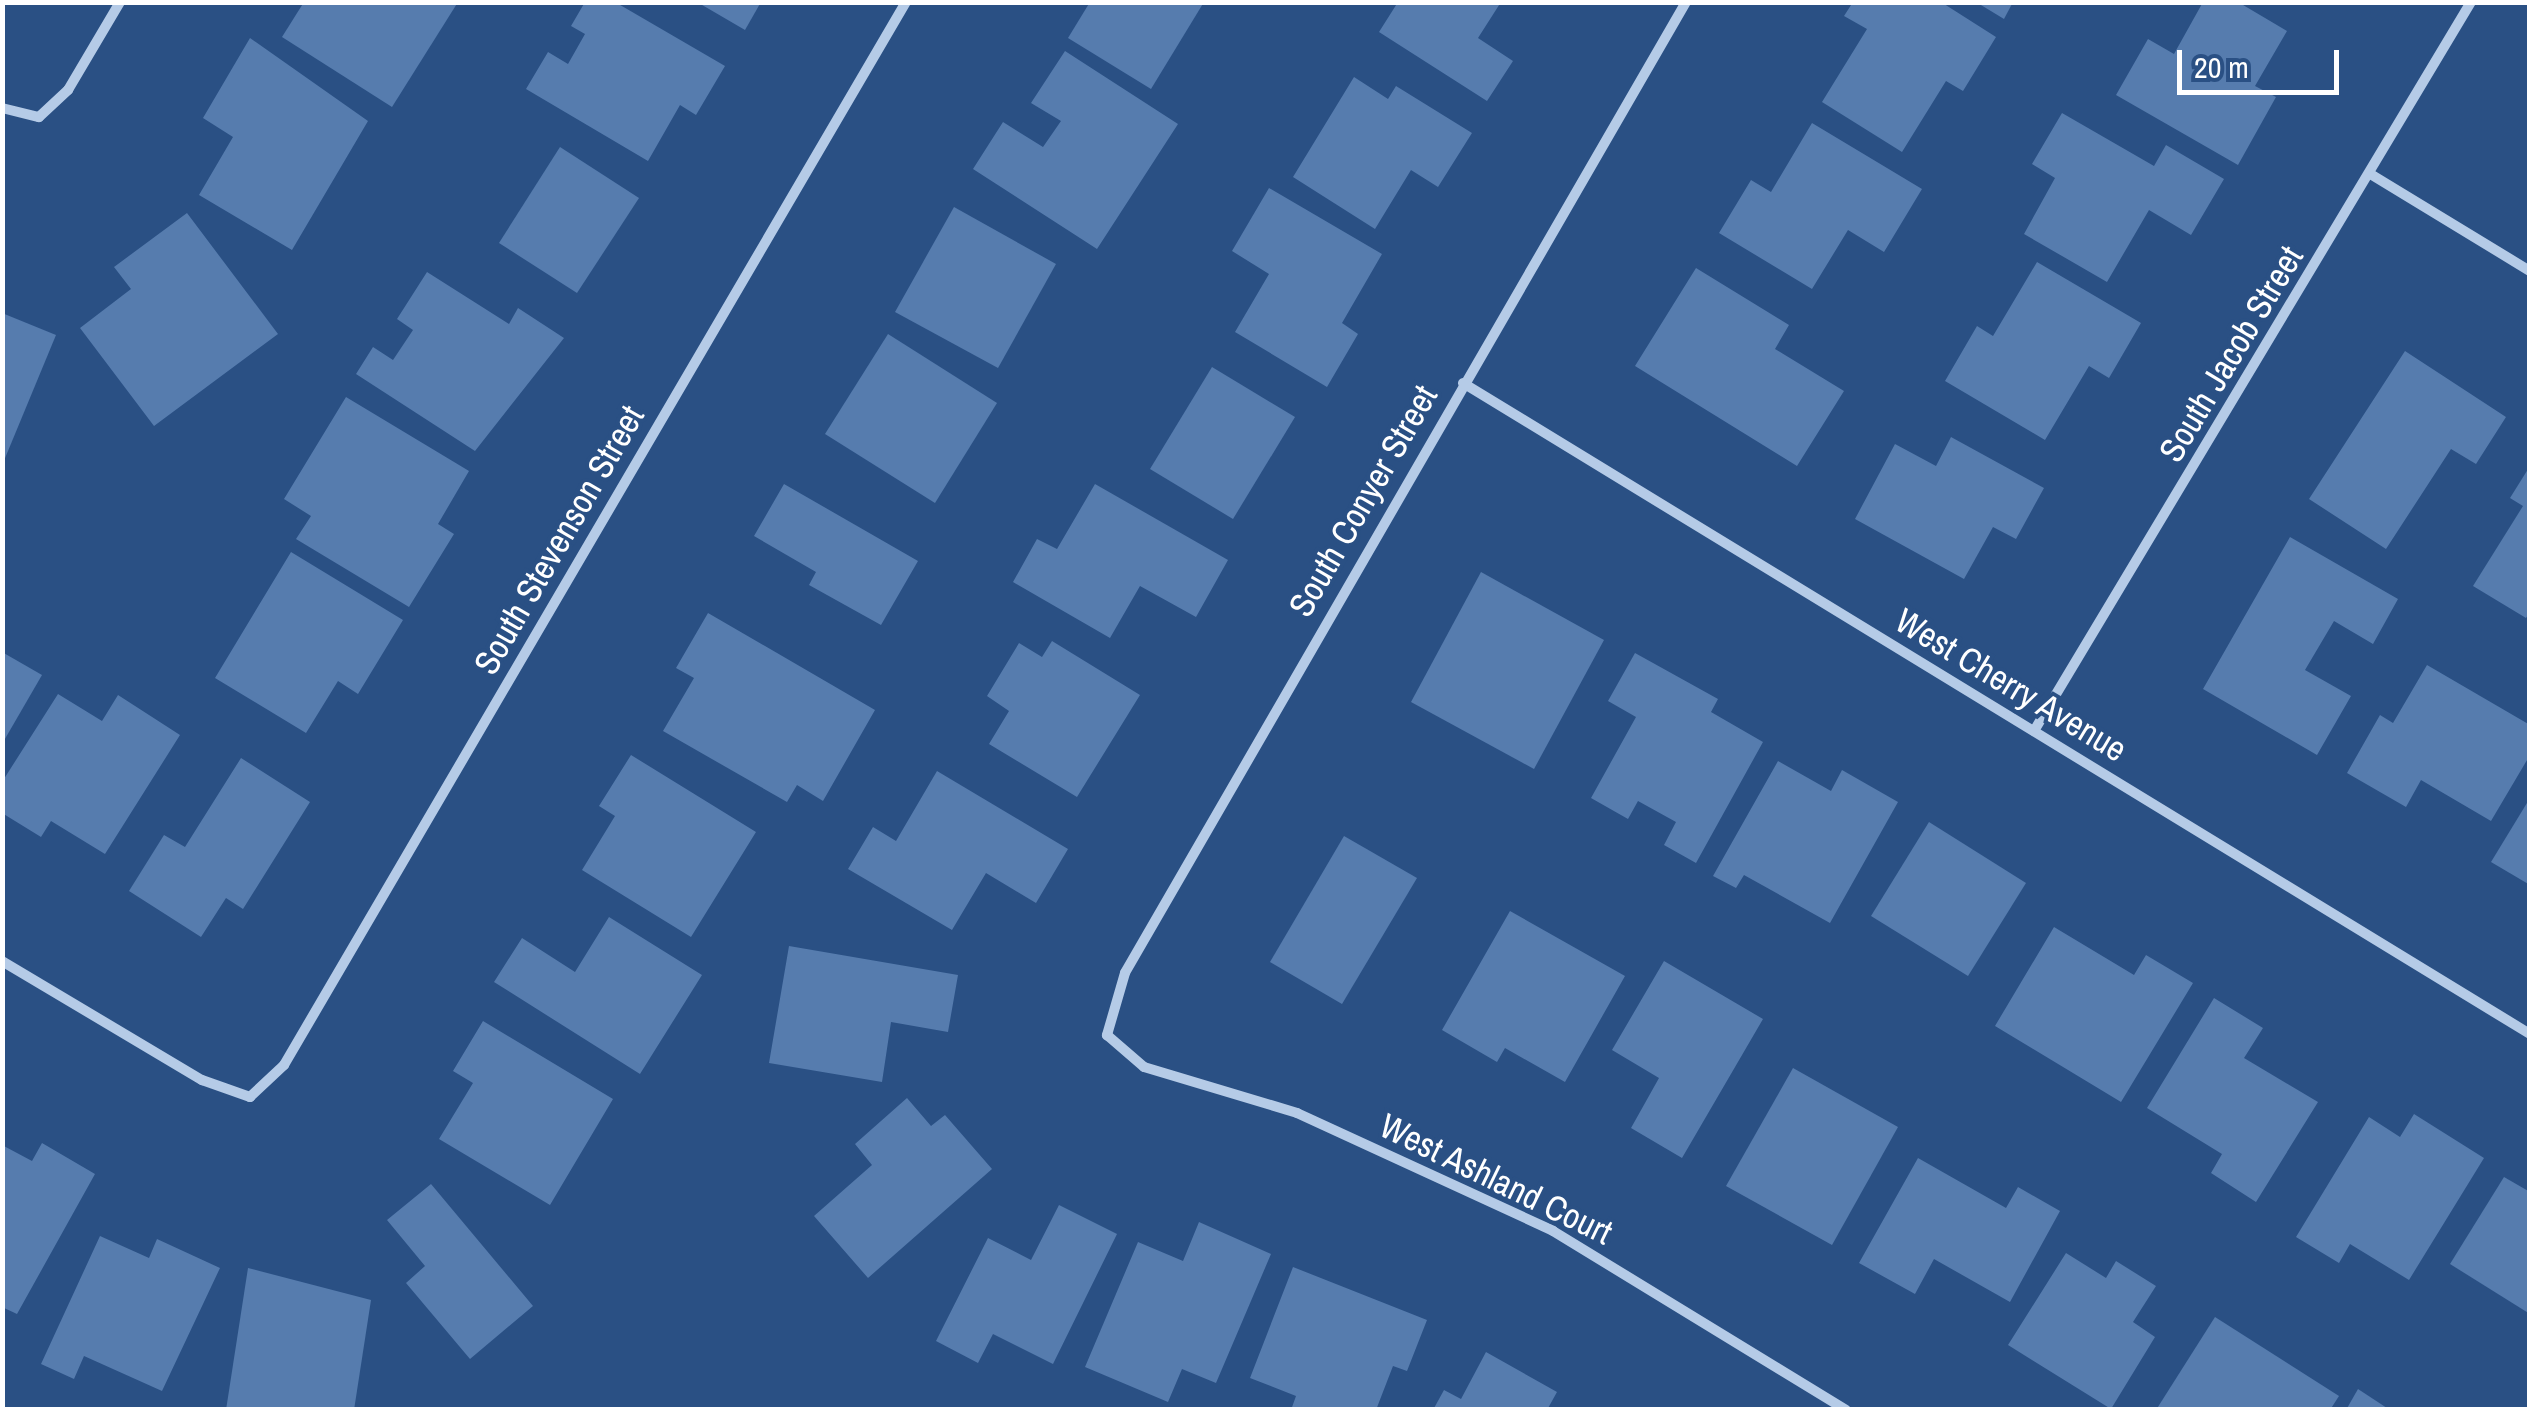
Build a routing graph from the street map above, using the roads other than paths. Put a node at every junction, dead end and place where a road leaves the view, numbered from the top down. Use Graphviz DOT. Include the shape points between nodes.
graph roads {
  1 [pos="120,2"];
  2 [pos="906,2"];
  3 [pos="1686,2"];
  4 [pos="2471,2"];
  5 [pos="2,108"];
  6 [pos="2372,175"];
  7 [pos="2530,271"];
  8 [pos="1462,382"];
  9 [pos="2034,731"];
  10 [pos="2,961"];
  11 [pos="2530,1034"];
  12 [pos="1106,1036"];
  13 [pos="1846,1410"];
  1 -- 5 [label="street" via="68,90 39,117"];
  2 -- 10 [label="street, South Stevenson Street" via="284,1065 250,1097 202,1080"];
  3 -- 8 [label="street, South Conyer Street"];
  4 -- 6 [label="street, South Jacob Street"];
  6 -- 7 [label="street"];
  6 -- 9 [label="street, South Jacob Street"];
  8 -- 9 [label="street, West Cherry Avenue"];
  8 -- 12 [label="street, South Conyer Street" via="1124,973"];
  9 -- 11 [label="street, West Cherry Avenue"];
  12 -- 13 [label="street, West Ashland Court" via="1144,1066 1297,1114 1553,1231"];
}
